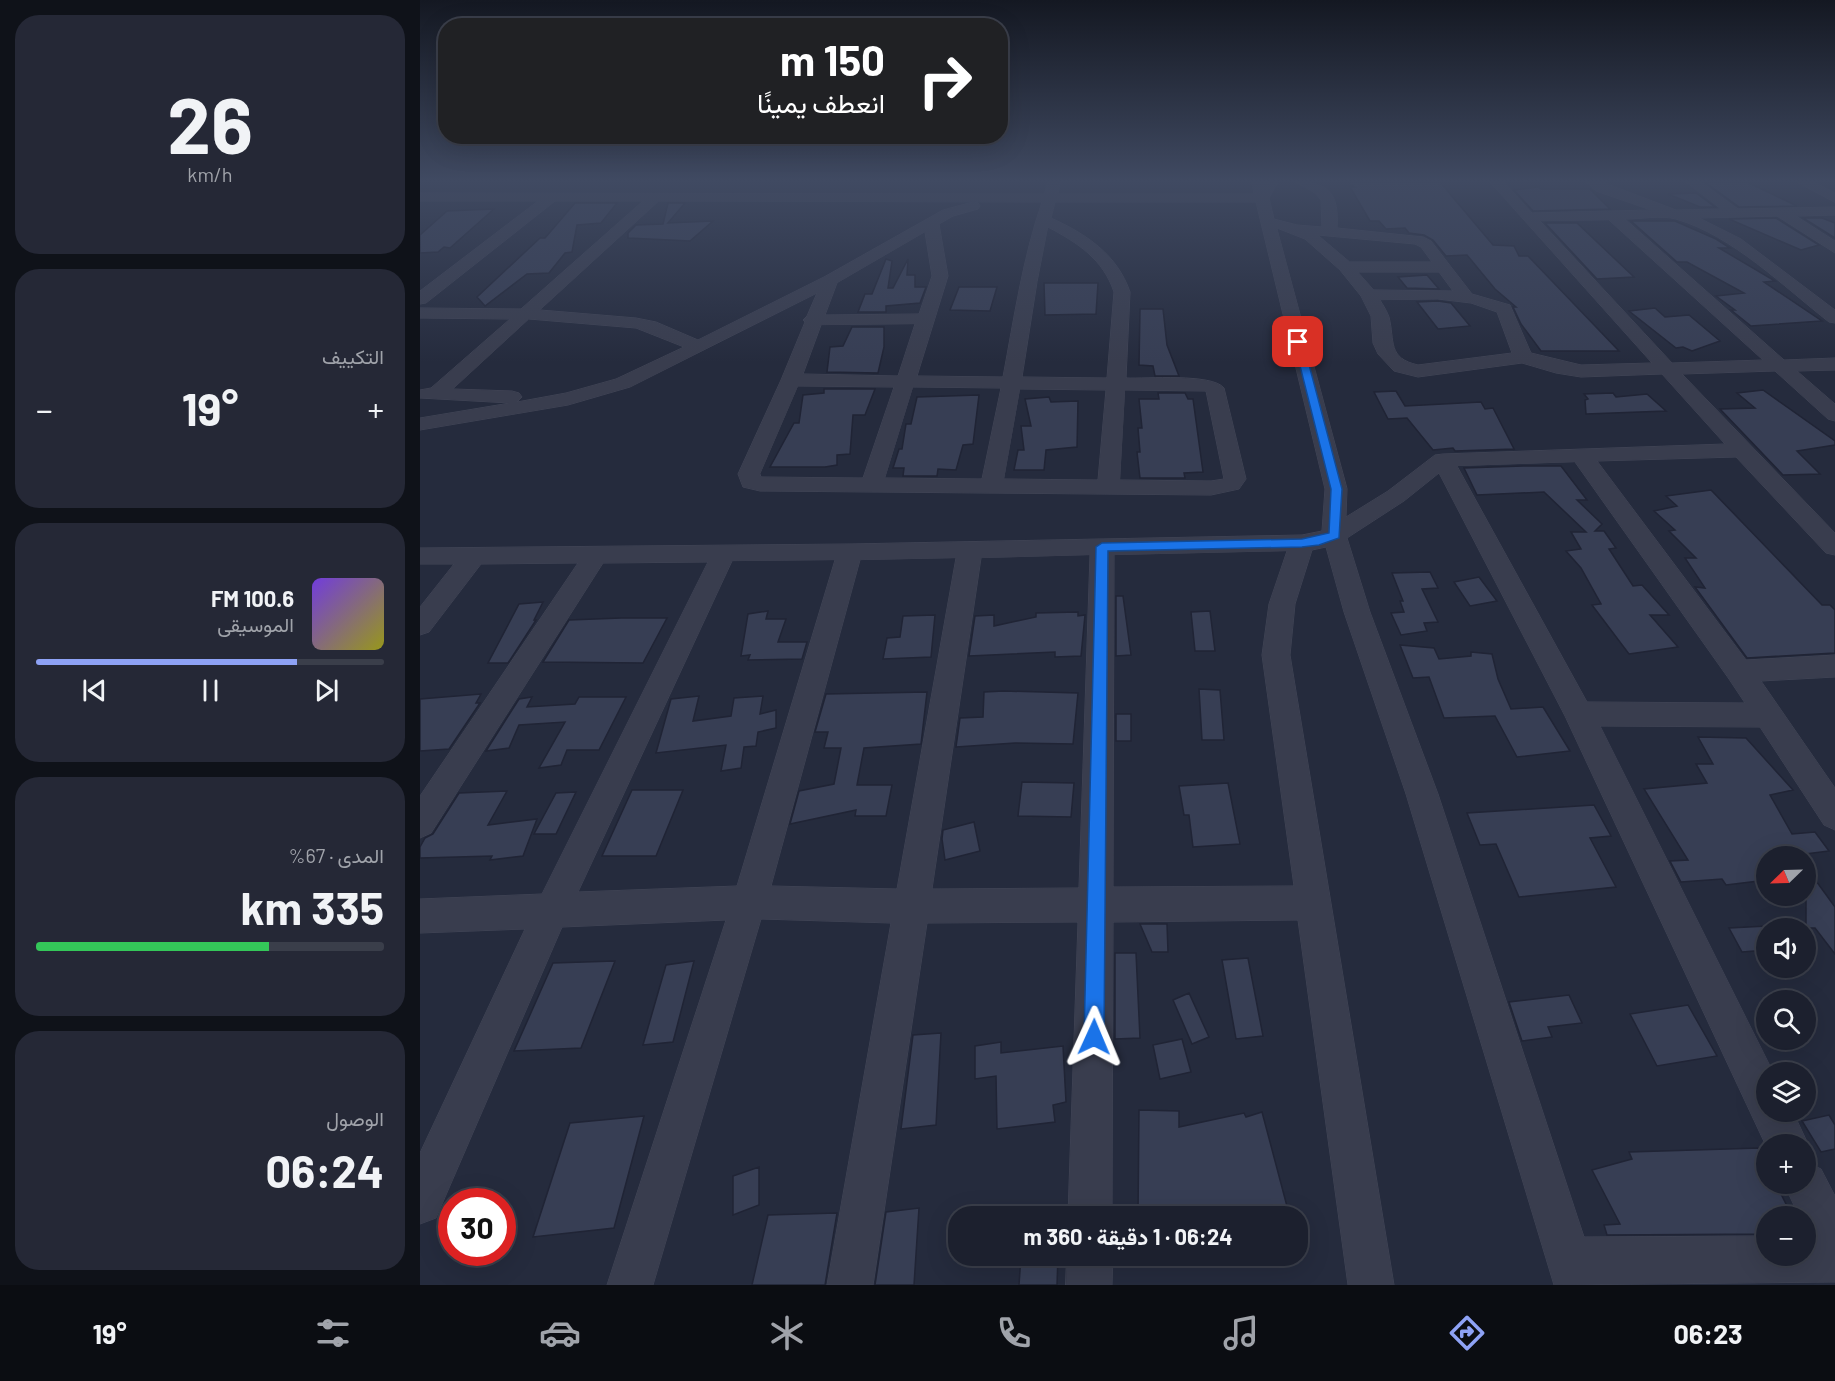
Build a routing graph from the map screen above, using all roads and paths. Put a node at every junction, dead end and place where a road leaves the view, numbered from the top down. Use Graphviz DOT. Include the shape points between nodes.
graph roads {
  1 [pos="494,242"];
  2 [pos="606,242"];
  3 [pos="896,242"];
  4 [pos="934,242"];
  5 [pos="1037,242"];
  6 [pos="1084,242"];
  7 [pos="1272,242"];
  8 [pos="1317,242"];
  9 [pos="1422,242"];
  10 [pos="1551,242"];
  11 [pos="1642,242"];
  12 [pos="1736,242"];
  13 [pos="1346,267"];
  14 [pos="1443,267"];
  15 [pos="830,280"];
  16 [pos="1369,295"];
  17 [pos="1465,295"];
  18 [pos="420,299"];
  19 [pos="420,313"];
  20 [pos="525,314"];
  21 [pos="1835,318"];
  22 [pos="925,319"];
  23 [pos="813,321"];
  24 [pos="698,347"];
  25 [pos="1523,357"];
  26 [pos="1835,364"];
  27 [pos="1777,365"];
  28 [pos="1666,368"];
  29 [pos="791,380"];
  30 [pos="905,381"];
  31 [pos="1012,381"];
  32 [pos="1115,384"];
  33 [pos="428,394"];
  34 [pos="568,399"];
  35 [pos="1835,415"];
  36 [pos="420,424"];
  37 [pos="1742,450"];
  38 [pos="1582,456"];
  39 [pos="1443,460"];
  40 [pos="871,486"];
  41 [pos="991,487"];
  42 [pos="1109,487"];
  43 [pos="1318,539"];
  44 [pos="1832,541"];
  45 [pos="1102,547"];
  46 [pos="970,549"];
  47 [pos="850,552"];
  48 [pos="597,553"];
  49 [pos="724,553"];
  50 [pos="475,555"];
  51 [pos="420,556"];
  52 [pos="420,625"];
  53 [pos="1835,666"];
  54 [pos="1739,671"];
  55 [pos="1579,714"];
  56 [pos="1767,716"];
  57 [pos="1835,815"];
  58 [pos="420,823"];
  59 [pos="749,902"];
  60 [pos="1096,903"];
  61 [pos="1312,903"];
  62 [pos="913,906"];
  63 [pos="551,912"];
  64 [pos="420,916"];
  65 [pos="1756,1080"];
  66 [pos="1811,1194"];
  67 [pos="420,1202"];
  68 [pos="1090,1206"];
  69 [pos="1835,1244"];
  70 [pos="1835,1260"];
  71 [pos="1090,1266"];
  72 [pos="1573,1273"];
  73 [pos="630,1285"];
  74 [pos="850,1285"];
  75 [pos="1089,1285"];
  76 [pos="1371,1285"];
  1 -- 18 [label="street"];
  2 -- 20 [label="street"];
  3 -- 15 [label="street"];
  4 -- 22 [label="street" via="940,276"];
  5 -- 31 [label="street"];
  6 -- 32 [label="street" via="1119,278 1122,292"];
  7 -- 43 [label="street" via="1336,489"];
  8 -- 13 [label="street"];
  9 -- 14 [label="street"];
  10 -- 28 [label="street"];
  11 -- 27 [label="street"];
  12 -- 21 [label="street"];
  13 -- 14 [label="street"];
  13 -- 16 [label="street"];
  14 -- 17 [label="street"];
  15 -- 23 [label="street"];
  15 -- 24 [label="street"];
  16 -- 17 [label="street"];
  16 -- 25 [label="street" via="1380,316 1382,343 1401,367 1418,371"];
  17 -- 25 [label="street" via="1504,309"];
  19 -- 20 [label="street"];
  20 -- 24 [label="street" via="636,323"];
  20 -- 33 [label="street"];
  22 -- 23 [label="street"];
  22 -- 30 [label="street"];
  23 -- 29 [label="street"];
  24 -- 34 [label="street" via="623,383"];
  25 -- 28 [label="street" via="1581,370"];
  26 -- 27 [label="street"];
  27 -- 28 [label="street"];
  27 -- 35 [label="street"];
  28 -- 37 [label="street"];
  29 -- 30 [label="street"];
  29 -- 40 [label="street" via="750,474 751,482"];
  30 -- 31 [label="street"];
  30 -- 40 [label="street"];
  31 -- 32 [label="street"];
  31 -- 41 [label="street"];
  32 -- 42 [label="street"];
  32 -- 42 [label="street" via="1213,387 1235,479 1223,487"];
  33 -- 34 [label="street"];
  34 -- 36 [label="street"];
  37 -- 38 [label="street"];
  37 -- 44 [label="street"];
  38 -- 39 [label="street"];
  38 -- 54 [label="street"];
  39 -- 43 [label="street" via="1396,496"];
  39 -- 55 [label="street"];
  40 -- 41 [label="street"];
  41 -- 42 [label="street"];
  43 -- 45 [label="street"];
  43 -- 61 [label="street" via="1282,604 1276,655"];
  43 -- 72 [label="street" via="1357,612 1422,794"];
  45 -- 46 [label="street"];
  45 -- 60 [label="street"];
  46 -- 47 [label="street"];
  46 -- 62 [label="street"];
  47 -- 49 [label="street"];
  47 -- 59 [label="street"];
  48 -- 49 [label="street"];
  48 -- 50 [label="street"];
  48 -- 58 [label="street"];
  49 -- 63 [label="street"];
  50 -- 51 [label="street"];
  50 -- 52 [label="street"];
  53 -- 54 [label="street"];
  54 -- 56 [label="street"];
  55 -- 56 [label="street"];
  55 -- 65 [label="street"];
  56 -- 57 [label="street"];
  59 -- 62 [label="street"];
  59 -- 63 [label="street"];
  59 -- 73 [label="street"];
  60 -- 61 [label="street"];
  60 -- 62 [label="street"];
  60 -- 68 [label="street"];
  61 -- 76 [label="street"];
  62 -- 74 [label="street"];
  63 -- 64 [label="street"];
  63 -- 67 [label="street"];
  66 -- 69 [label="street"];
  70 -- 72 [label="street"];
  71 -- 75 [label="street"];
}
